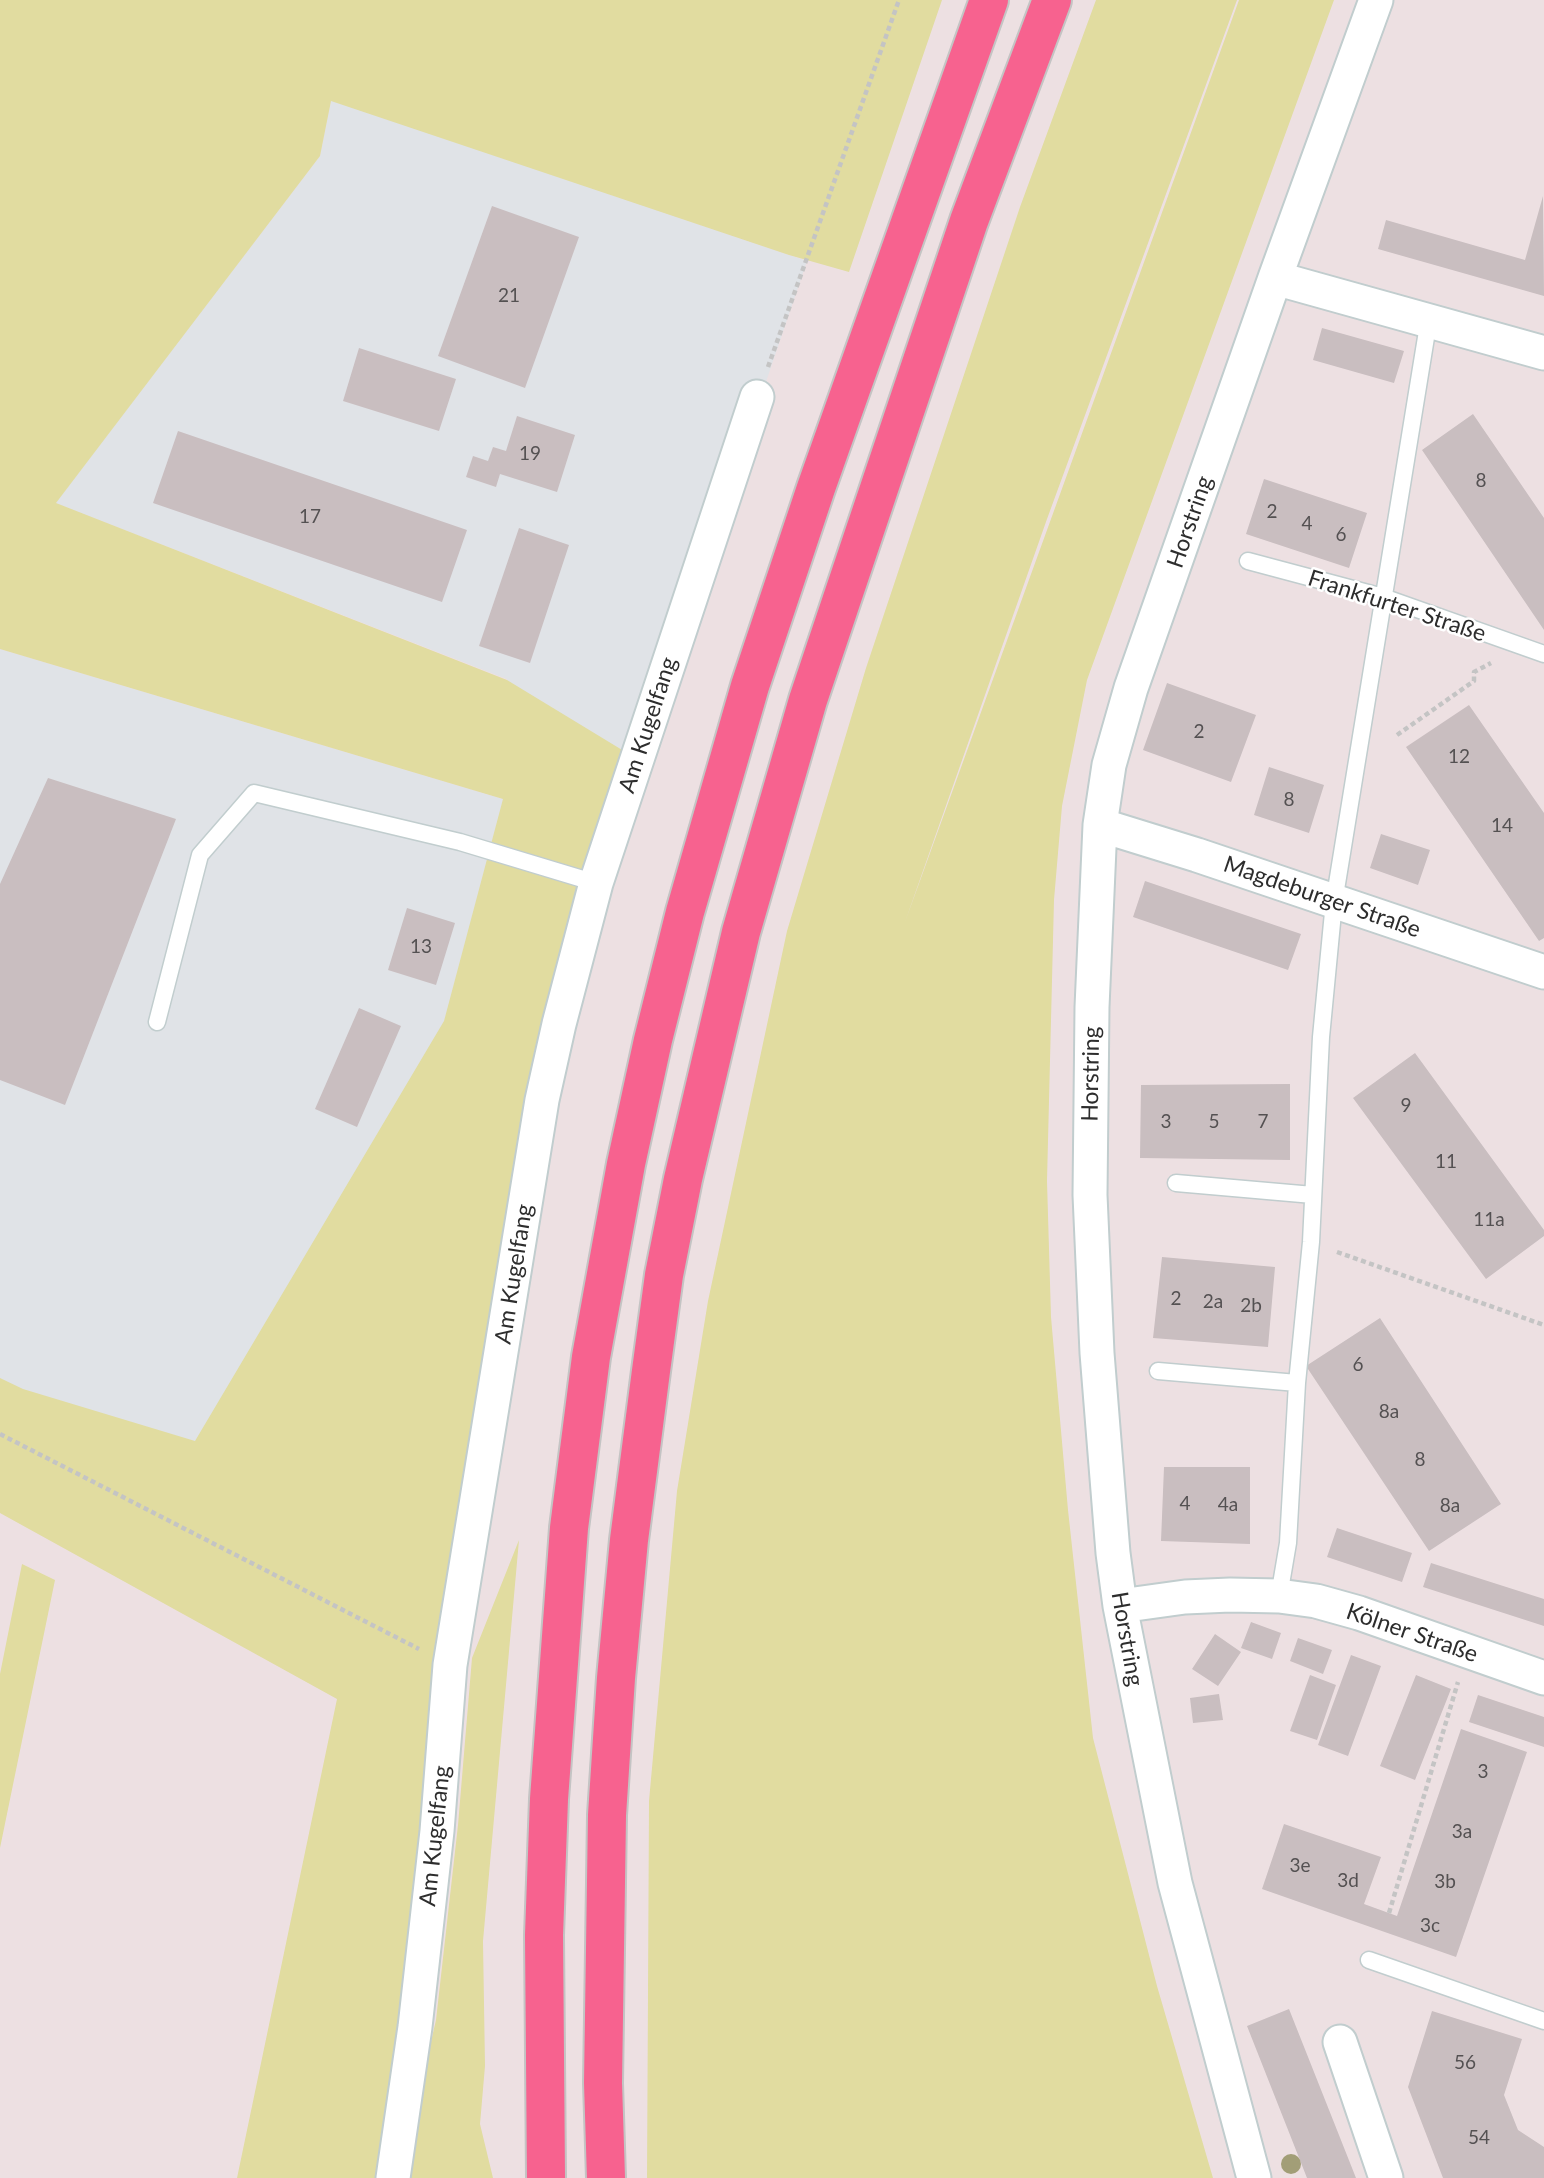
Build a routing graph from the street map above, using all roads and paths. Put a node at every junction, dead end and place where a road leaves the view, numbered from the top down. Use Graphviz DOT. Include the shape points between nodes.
graph roads {
  1 [pos="899,0"];
  2 [pos="989,0"];
  3 [pos="1052,0"];
  4 [pos="1376,0"];
  5 [pos="1275,278"];
  6 [pos="1429,319"];
  7 [pos="1544,353"];
  8 [pos="757,397"];
  9 [pos="1248,561"];
  10 [pos="1383,597"];
  11 [pos="1524,647"];
  12 [pos="1544,654"];
  13 [pos="1397,735"];
  14 [pos="1100,825"];
  15 [pos="596,883"];
  16 [pos="1334,902"];
  17 [pos="1544,972"];
  18 [pos="157,1022"];
  19 [pos="1176,1184"];
  20 [pos="1313,1195"];
  21 [pos="1311,1242"];
  22 [pos="1544,1325"];
  23 [pos="1158,1371"];
  24 [pos="1297,1383"];
  25 [pos="0,1434"];
  26 [pos="1279,1596"];
  27 [pos="1119,1606"];
  28 [pos="1467,1651"];
  29 [pos="450,1665"];
  30 [pos="1544,1678"];
  31 [pos="1389,1913"];
  32 [pos="1369,1960"];
  33 [pos="1544,2021"];
  34 [pos="1340,2042"];
  35 [pos="393,2178"];
  36 [pos="546,2178"];
  37 [pos="606,2178"];
  38 [pos="1254,2178"];
  39 [pos="1385,2178"];
  1 -- 8 [label="path"];
  2 -- 36 [label="highway" via="750,686 685,912 626,1164 591,1357 569,1528 544,1935"];
  3 -- 37 [label="highway" via="969,221 808,699 741,932 683,1179 664,1275 615,1678 607,1815"];
  4 -- 5 [label="street, Horstring"];
  5 -- 6 [label="street"];
  5 -- 14 [label="street, Horstring" via="1131,688 1109,765"];
  6 -- 7 [label="street"];
  6 -- 10 [label="lane"];
  8 -- 15 [label="street, Am Kugelfang"];
  9 -- 10 [label="lane, Frankfurter Straße"];
  10 -- 11 [label="lane, Frankfurter Straße"];
  10 -- 16 [label="lane"];
  11 -- 12 [label="lane, Frankfurter Straße"];
  11 -- 13 [label="path" via="1474,672 1474,681"];
  14 -- 16 [label="street, Magdeburger Straße"];
  14 -- 27 [label="street, Horstring" via="1090,1195 1098,1367"];
  15 -- 18 [label="lane" via="460,842 254,793 200,855"];
  15 -- 29 [label="street, Am Kugelfang" via="542,1100"];
  16 -- 17 [label="street, Magdeburger Straße"];
  16 -- 20 [label="lane"];
  19 -- 20 [label="lane"];
  20 -- 21 [label="lane"];
  21 -- 22 [label="path"];
  21 -- 24 [label="lane"];
  23 -- 24 [label="lane"];
  24 -- 26 [label="lane" via="1288,1543"];
  25 -- 29 [label="path"];
  26 -- 27 [label="street, Kölner Straße" via="1185,1597"];
  26 -- 28 [label="street, Kölner Straße" via="1359,1613"];
  27 -- 38 [label="street, Horstring" via="1175,1883"];
  28 -- 30 [label="street, Kölner Straße"];
  28 -- 31 [label="path"];
  29 -- 35 [label="street, Am Kugelfang" via="437,1831"];
  32 -- 33 [label="lane"];
  34 -- 39 [label="street"];
}
